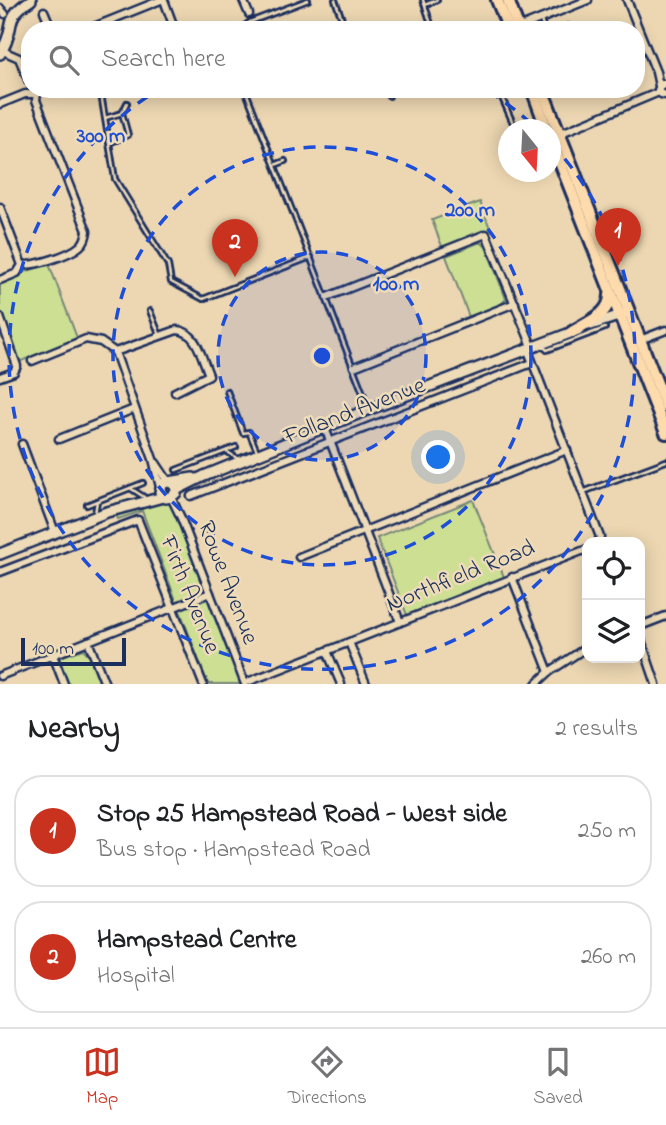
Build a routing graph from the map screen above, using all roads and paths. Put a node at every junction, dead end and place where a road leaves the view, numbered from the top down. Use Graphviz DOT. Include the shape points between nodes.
graph roads {
  1 [pos="31,0"];
  2 [pos="162,0"];
  3 [pos="243,0"];
  4 [pos="308,0"];
  5 [pos="335,0"];
  6 [pos="423,0"];
  7 [pos="437,0"];
  8 [pos="497,0"];
  9 [pos="508,0"];
  10 [pos="588,0"];
  11 [pos="627,0"];
  12 [pos="425,5"];
  13 [pos="2,11"];
  14 [pos="44,11"];
  15 [pos="248,14"];
  16 [pos="540,19"];
  17 [pos="48,21"];
  18 [pos="109,21"];
  19 [pos="171,21"];
  20 [pos="253,21"];
  21 [pos="343,21"];
  22 [pos="430,21"];
  23 [pos="510,21"];
  24 [pos="513,21"];
  25 [pos="535,21"];
  26 [pos="635,21"];
  27 [pos="645,45"];
  28 [pos="1,53"];
  29 [pos="21,63"];
  30 [pos="664,90"];
  31 [pos="21,96"];
  32 [pos="36,98"];
  33 [pos="102,98"];
  34 [pos="249,98"];
  35 [pos="502,98"];
  36 [pos="535,98"];
  37 [pos="544,98"];
  38 [pos="645,98"];
  39 [pos="645,98"];
  40 [pos="127,103"];
  41 [pos="0,104"];
  42 [pos="122,113"];
  43 [pos="105,118"];
  44 [pos="511,119"];
  45 [pos="543,119"];
  46 [pos="549,119"];
  47 [pos="561,133"];
  48 [pos="109,143"];
  49 [pos="561,156"];
  50 [pos="561,158"];
  51 [pos="285,161"];
  52 [pos="275,165"];
  53 [pos="0,207"];
  54 [pos="311,257"];
  55 [pos="22,265"];
  56 [pos="0,280"];
  57 [pos="611,292"];
  58 [pos="327,298"];
  59 [pos="515,303"];
  60 [pos="150,311"];
  61 [pos="624,314"];
  62 [pos="0,317"];
  63 [pos="606,328"];
  64 [pos="666,330"];
  65 [pos="577,333"];
  66 [pos="160,336"];
  67 [pos="640,340"];
  68 [pos="533,346"];
  69 [pos="115,352"];
  70 [pos="32,360"];
  71 [pos="532,363"];
  72 [pos="354,367"];
  73 [pos="0,377"];
  74 [pos="227,391"];
  75 [pos="363,391"];
  76 [pos="175,392"];
  77 [pos="357,394"];
  78 [pos="666,406"];
  79 [pos="134,409"];
  80 [pos="370,410"];
  81 [pos="325,428"];
  82 [pos="666,433"];
  83 [pos="59,439"];
  84 [pos="331,442"];
  85 [pos="22,444"];
  86 [pos="236,447"];
  87 [pos="567,450"];
  88 [pos="226,451"];
  89 [pos="258,454"];
  90 [pos="242,461"];
  91 [pos="666,461"];
  92 [pos="193,464"];
  93 [pos="176,470"];
  94 [pos="204,476"];
  95 [pos="189,478"];
  96 [pos="143,483"];
  97 [pos="131,488"];
  98 [pos="167,489"];
  99 [pos="583,492"];
  100 [pos="191,496"];
  101 [pos="144,497"];
  102 [pos="97,501"];
  103 [pos="130,504"];
  104 [pos="87,505"];
  105 [pos="107,512"];
  106 [pos="94,517"];
  107 [pos="114,528"];
  108 [pos="366,531"];
  109 [pos="55,532"];
  110 [pos="600,537"];
  111 [pos="582,551"];
  112 [pos="0,554"];
  113 [pos="299,557"];
  114 [pos="0,572"];
  115 [pos="512,577"];
  116 [pos="210,593"];
  117 [pos="174,607"];
  118 [pos="666,615"];
  119 [pos="400,622"];
  120 [pos="645,624"];
  121 [pos="88,641"];
  122 [pos="349,642"];
  123 [pos="582,650"];
  124 [pos="327,651"];
  125 [pos="645,652"];
  126 [pos="53,655"];
  127 [pos="549,672"];
  128 [pos="0,676"];
  129 [pos="64,684"];
  130 [pos="105,684"];
  131 [pos="203,684"];
  132 [pos="245,684"];
  133 [pos="341,684"];
  134 [pos="366,684"];
  135 [pos="536,684"];
  136 [pos="656,684"];
  1 -- 13 [label="street"];
  2 -- 18 [label="street"];
  2 -- 19 [label="street"];
  3 -- 15 [label="street"];
  4 -- 20 [label="lane"];
  5 -- 21 [label="lane"];
  6 -- 12 [label="lane"];
  7 -- 12 [label="lane"];
  8 -- 23 [label="highway"];
  9 -- 24 [label="highway"];
  10 -- 16 [label="street"];
  11 -- 26 [label="street"];
  12 -- 22 [label="lane"];
  13 -- 28 [label="street" via="6,40"];
  14 -- 17 [label="street"];
  16 -- 25 [label="street"];
  27 -- 30 [label="street"];
  28 -- 29 [label="street"];
  30 -- 39 [label="street"];
  31 -- 41 [label="street"];
  32 -- 55 [label="street" via="87,232 78,248"];
  33 -- 43 [label="lane"];
  34 -- 52 [label="lane"];
  35 -- 44 [label="lane"];
  36 -- 45 [label="highway"];
  37 -- 46 [label="highway"];
  38 -- 47 [label="street"];
  40 -- 42 [label="lane"];
  42 -- 43 [label="lane"];
  42 -- 48 [label="lane" via="128,135"];
  43 -- 48 [label="lane"];
  48 -- 54 [label="lane" via="115,179 169,265 171,282 203,299"];
  49 -- 61 [label="highway"];
  50 -- 57 [label="highway"];
  51 -- 52 [label="lane"];
  52 -- 54 [label="lane"];
  53 -- 55 [label="street"];
  54 -- 58 [label="lane"];
  55 -- 56 [label="street" via="17,274"];
  57 -- 61 [label="highway"];
  57 -- 65 [label="highway" via="605,311"];
  58 -- 59 [label="street" via="485,234"];
  58 -- 72 [label="lane"];
  59 -- 68 [label="street"];
  59 -- 72 [label="street"];
  60 -- 66 [label="lane"];
  61 -- 65 [label="street, Folland Avenue"];
  61 -- 67 [label="highway"];
  61 -- 82 [label="highway"];
  62 -- 73 [label="street" via="18,366"];
  63 -- 65 [label="lane, Folland Avenue"];
  64 -- 67 [label="street"];
  65 -- 68 [label="street, Folland Avenue"];
  66 -- 69 [label="street"];
  66 -- 76 [label="street" via="177,330 191,334 209,375"];
  67 -- 78 [label="highway"];
  68 -- 71 [label="street"];
  68 -- 80 [label="street, Folland Avenue"];
  69 -- 70 [label="street" via="86,339"];
  69 -- 79 [label="street, Rowe Avenue"];
  71 -- 84 [label="street, Folland Avenue"];
  71 -- 87 [label="street"];
  72 -- 75 [label="lane"];
  74 -- 89 [label="lane" via="243,433 250,432"];
  75 -- 77 [label="lane"];
  75 -- 80 [label="lane"];
  79 -- 83 [label="street"];
  79 -- 98 [label="street, Rowe Avenue"];
  80 -- 81 [label="street, Folland Avenue"];
  81 -- 84 [label="street"];
  81 -- 89 [label="street, Folland Avenue"];
  84 -- 100 [label="street, Folland Avenue"];
  84 -- 108 [label="street"];
  85 -- 109 [label="street"];
  86 -- 88 [label="lane"];
  87 -- 99 [label="street"];
  87 -- 108 [label="street"];
  88 -- 90 [label="lane"];
  88 -- 92 [label="lane"];
  89 -- 90 [label="street, Folland Avenue"];
  90 -- 94 [label="street, Folland Avenue"];
  91 -- 99 [label="lane"];
  92 -- 93 [label="lane"];
  92 -- 95 [label="lane"];
  94 -- 95 [label="street, Folland Avenue"];
  94 -- 98 [label="street, Folland Avenue"];
  95 -- 98 [label="street, Folland Avenue"];
  96 -- 97 [label="lane"];
  97 -- 101 [label="lane"];
  97 -- 102 [label="lane"];
  98 -- 101 [label="street, Folland Avenue"];
  98 -- 103 [label="street, Folland Avenue"];
  98 -- 116 [label="street, Rowe Avenue"];
  99 -- 110 [label="street"];
  101 -- 103 [label="street, Folland Avenue"];
  102 -- 104 [label="lane"];
  102 -- 106 [label="lane"];
  103 -- 105 [label="street, Folland Avenue"];
  105 -- 106 [label="street, Folland Avenue"];
  105 -- 107 [label="street"];
  106 -- 109 [label="street, Folland Avenue"];
  107 -- 114 [label="street"];
  107 -- 117 [label="street, Firth Avenue" via="138,520"];
  108 -- 113 [label="street"];
  108 -- 119 [label="street"];
  109 -- 112 [label="street, Folland Avenue"];
  111 -- 115 [label="street, Northfield Road"];
  115 -- 119 [label="street, Northfield Road"];
  115 -- 127 [label="street"];
  116 -- 117 [label="street"];
  116 -- 132 [label="street, Rowe Avenue"];
  117 -- 121 [label="street"];
  117 -- 131 [label="street, Firth Avenue"];
  118 -- 120 [label="street"];
  119 -- 122 [label="street, Northfield Road"];
  121 -- 126 [label="street"];
  121 -- 130 [label="street"];
  122 -- 124 [label="street, Northfield Road"];
  122 -- 134 [label="street"];
  123 -- 127 [label="street"];
  124 -- 132 [label="street, Northfield Road"];
  124 -- 133 [label="street"];
  125 -- 136 [label="street"];
  126 -- 128 [label="street"];
  126 -- 129 [label="street"];
  127 -- 135 [label="street"];
}
